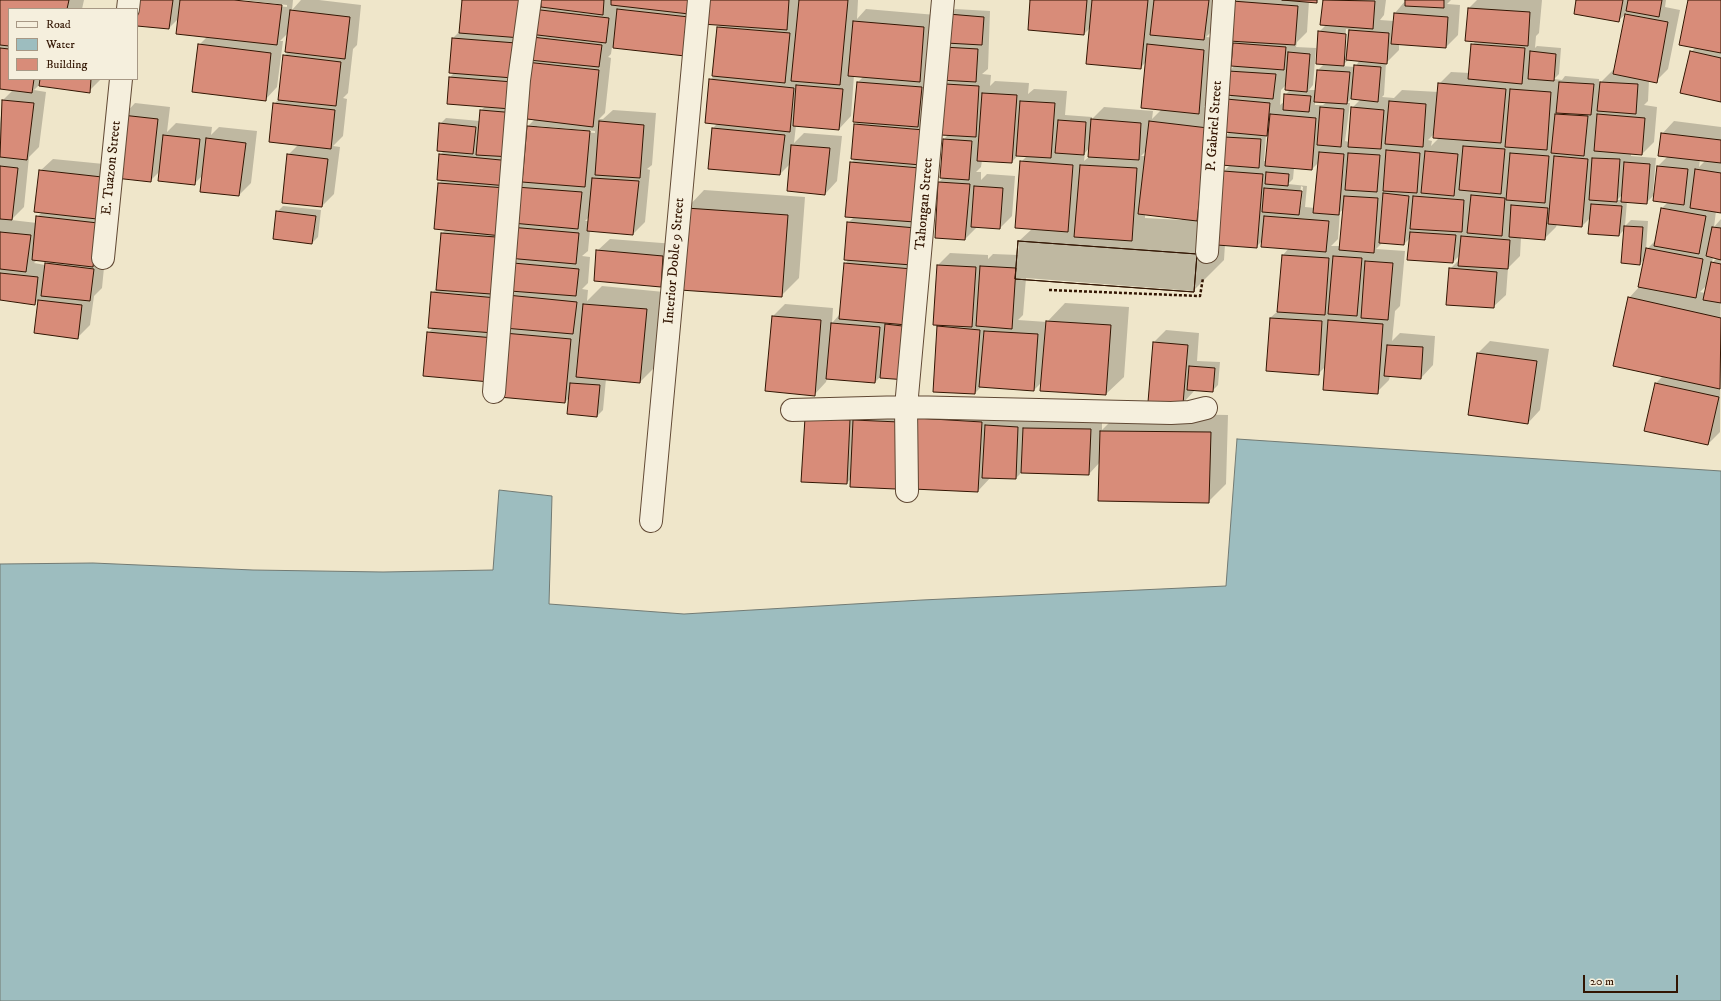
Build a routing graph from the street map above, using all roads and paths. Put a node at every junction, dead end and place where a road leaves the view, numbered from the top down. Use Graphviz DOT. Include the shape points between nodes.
graph roads {
  1 [pos="530,0"];
  2 [pos="700,0"];
  3 [pos="943,0"];
  4 [pos="1224,0"];
  5 [pos="121,80"];
  6 [pos="1207,252"];
  7 [pos="104,258"];
  8 [pos="1049,290"];
  9 [pos="494,392"];
  10 [pos="906,407"];
  11 [pos="1206,408"];
  12 [pos="792,410"];
  13 [pos="907,491"];
  14 [pos="651,522"];
  1 -- 9 [label="street" via="519,80"];
  2 -- 14 [label="street, Interior Doble 9 Street"];
  3 -- 10 [label="street, Tahongan Street"];
  4 -- 6 [label="street, P. Gabriel Street"];
  5 -- 7 [label="street, E. Tuazon Street"];
  6 -- 8 [label="path" via="1200,296"];
  10 -- 11 [label="street" via="1171,414"];
  10 -- 12 [label="street"];
  10 -- 13 [label="street, Tahongan Street"];
}
